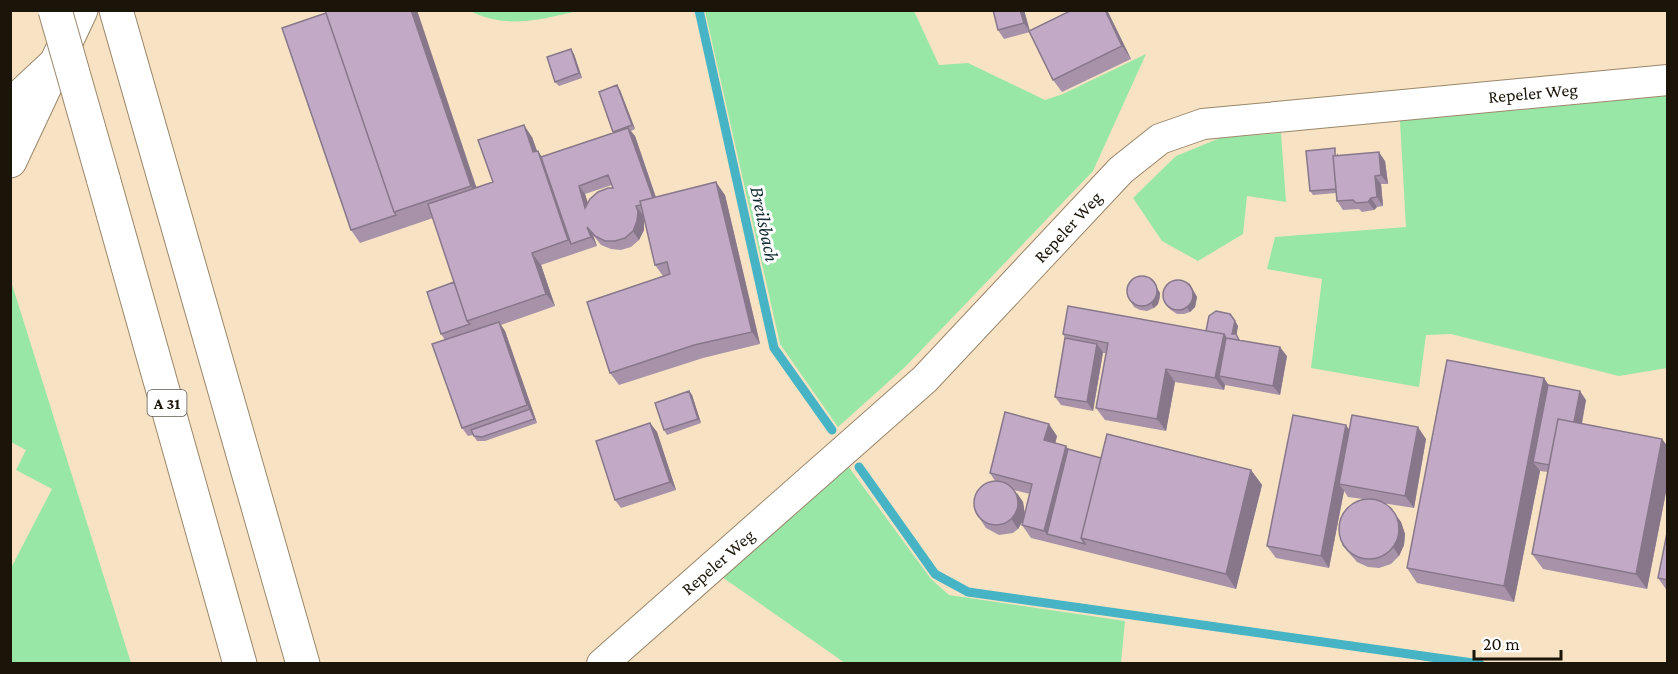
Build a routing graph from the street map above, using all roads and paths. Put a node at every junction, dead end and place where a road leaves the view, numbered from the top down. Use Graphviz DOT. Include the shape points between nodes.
graph roads {
  1 [pos="55,10"];
  2 [pos="81,10"];
  3 [pos="116,10"];
  4 [pos="56,63"];
  5 [pos="1668,80"];
  6 [pos="10,106"];
  7 [pos="10,161"];
  8 [pos="240,663"];
  9 [pos="303,663"];
  10 [pos="602,663"];
  1 -- 8 [label="main road, A 31, bridge"];
  2 -- 4 [label="main road"];
  3 -- 9 [label="main road"];
  4 -- 6 [label="main road"];
  4 -- 7 [label="main road"];
  5 -- 10 [label="street, Repeler Weg" via="1203,124 1160,139 1121,170 926,379"];
}
